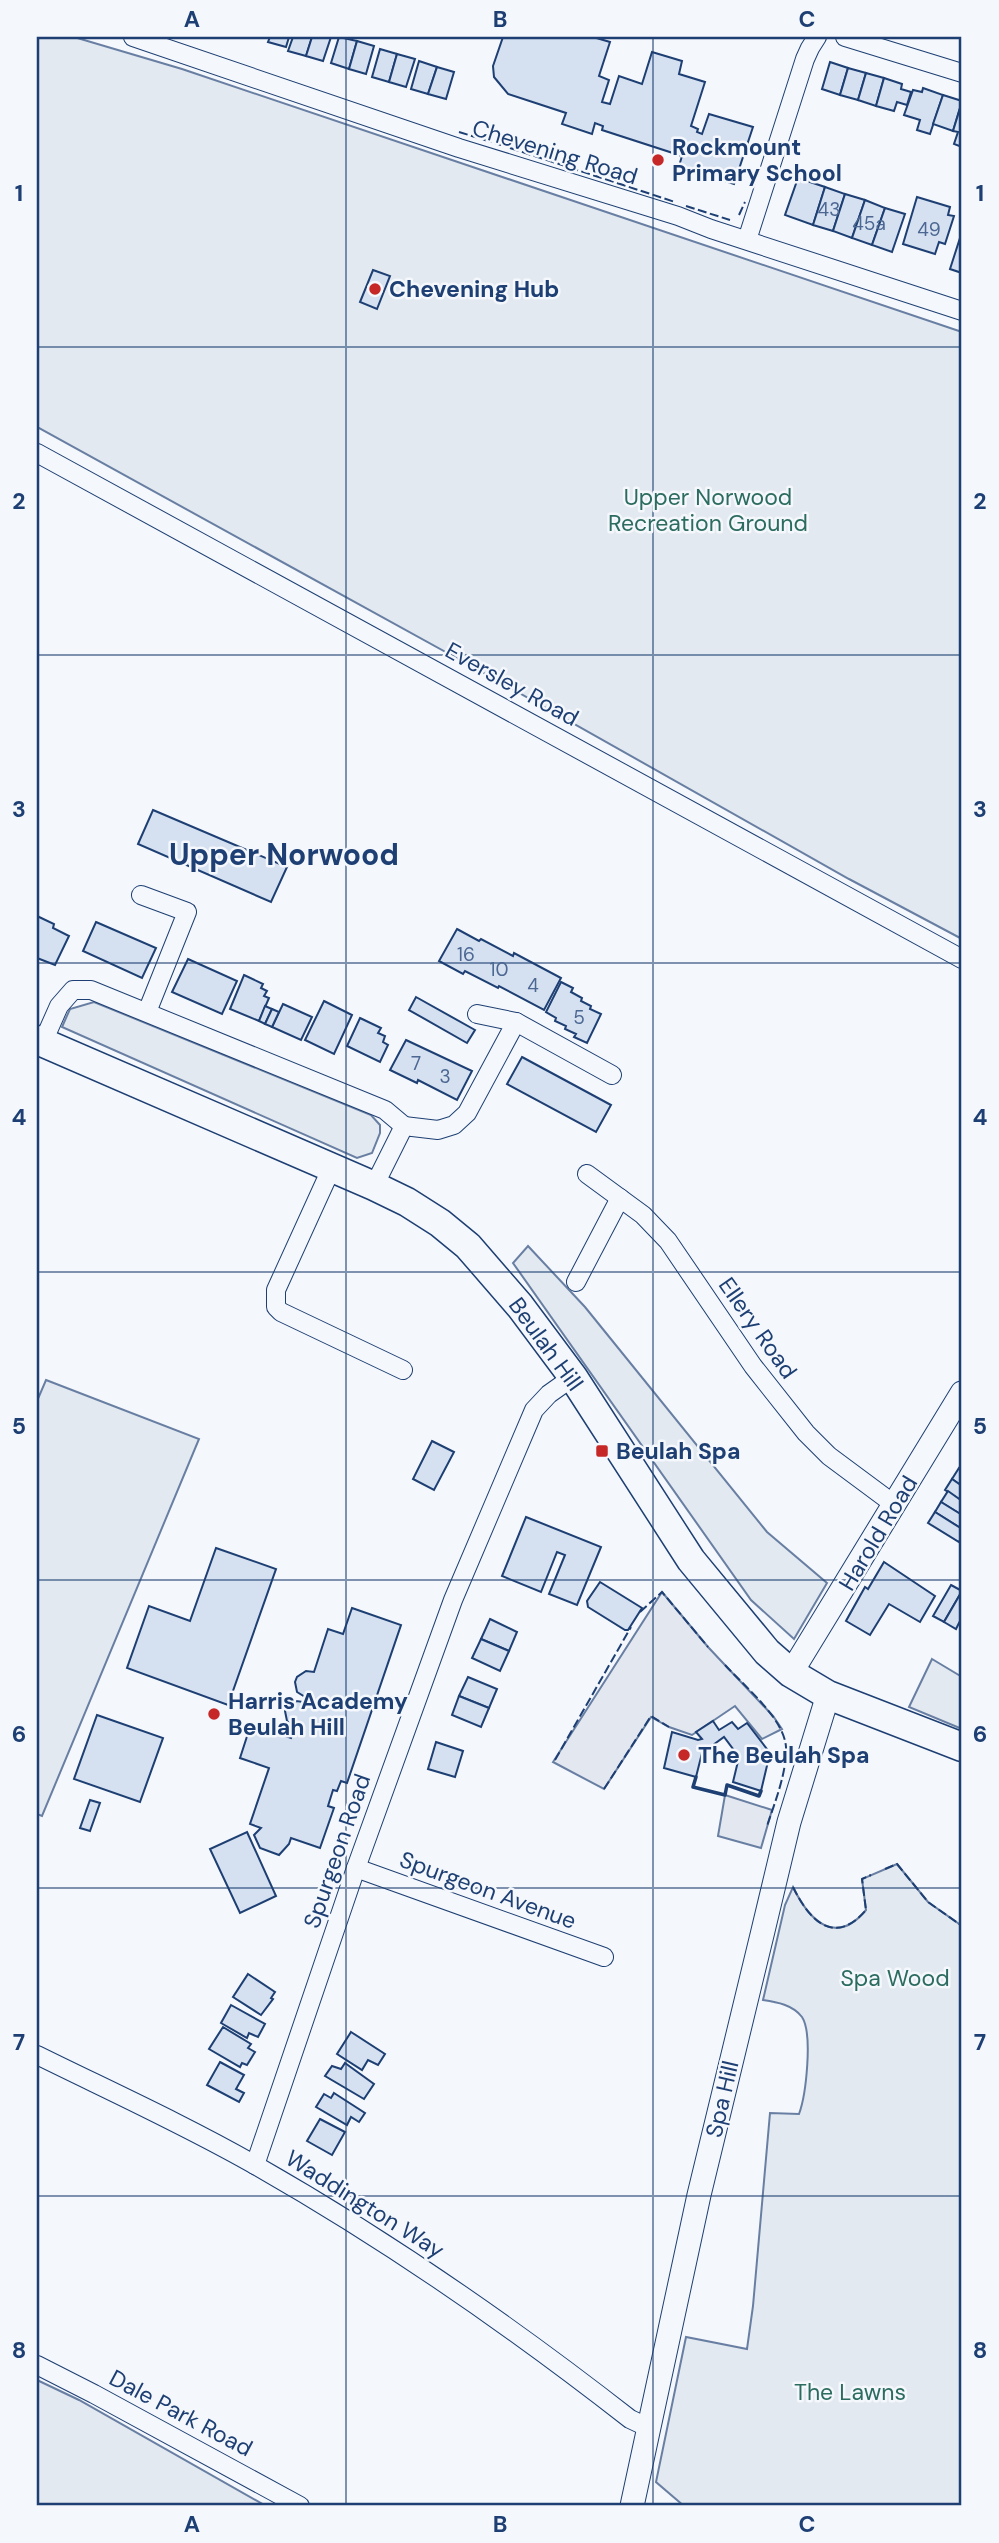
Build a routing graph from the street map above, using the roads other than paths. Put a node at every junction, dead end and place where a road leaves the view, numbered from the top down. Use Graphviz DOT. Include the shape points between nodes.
graph roads {
  1 [pos="133,37"];
  2 [pos="817,37"];
  3 [pos="845,37"];
  4 [pos="962,73"];
  5 [pos="747,240"];
  6 [pos="962,311"];
  7 [pos="37,453"];
  8 [pos="141,895"];
  9 [pos="962,959"];
  10 [pos="147,1012"];
  11 [pos="477,1014"];
  12 [pos="516,1022"];
  13 [pos="40,1041"];
  14 [pos="612,1075"];
  15 [pos="404,1126"];
  16 [pos="332,1167"];
  17 [pos="587,1174"];
  18 [pos="374,1186"];
  19 [pos="620,1198"];
  20 [pos="576,1282"];
  21 [pos="403,1370"];
  22 [pos="573,1377"];
  23 [pos="962,1393"];
  24 [pos="895,1505"];
  25 [pos="791,1673"];
  26 [pos="828,1695"];
  27 [pos="962,1747"];
  28 [pos="356,1868"];
  29 [pos="604,1958"];
  30 [pos="37,2055"];
  31 [pos="255,2165"];
  32 [pos="37,2365"];
  33 [pos="647,2427"];
  34 [pos="300,2506"];
  35 [pos="632,2506"];
  1 -- 5 [label="street, Chevening Road"];
  2 -- 5 [label="street"];
  3 -- 4 [label="street"];
  5 -- 6 [label="street, Chevening Road"];
  7 -- 9 [label="street, Eversley Road"];
  8 -- 10 [label="street" via="187,912"];
  10 -- 13 [label="street, Beulah Hill" via="91,990 73,990"];
  10 -- 15 [label="street, Beulah Hill" via="385,1110"];
  11 -- 12 [label="street"];
  12 -- 14 [label="street"];
  12 -- 15 [label="street" via="467,1113 454,1125 438,1130"];
  13 -- 16 [label="main road, Beulah Hill"];
  15 -- 18 [label="street"];
  16 -- 18 [label="main road, Beulah Hill"];
  16 -- 21 [label="street" via="276,1290 276,1307"];
  17 -- 19 [label="street, Ellery Road"];
  18 -- 22 [label="main road, Beulah Hill" via="440,1223 468,1246"];
  19 -- 20 [label="street"];
  19 -- 24 [label="street, Ellery Road" via="668,1241 753,1366 806,1433 828,1456"];
  22 -- 25 [label="main road, Beulah Hill" via="691,1560 742,1625"];
  22 -- 28 [label="street, Spurgeon Road" via="540,1402 520,1438 453,1600"];
  23 -- 24 [label="street, Harold Road"];
  24 -- 25 [label="street, Harold Road"];
  25 -- 26 [label="main road, Beulah Hill"];
  26 -- 27 [label="main road, Beulah Hill"];
  26 -- 33 [label="street, Spa Hill" via="789,1822"];
  28 -- 29 [label="street, Spurgeon Avenue"];
  28 -- 31 [label="street, Spurgeon Road"];
  30 -- 31 [label="street, Waddington Way"];
  31 -- 33 [label="street, Waddington Way" via="460,2292"];
  32 -- 34 [label="street, Dale Park Road"];
  33 -- 35 [label="street, Spa Hill"];
}
